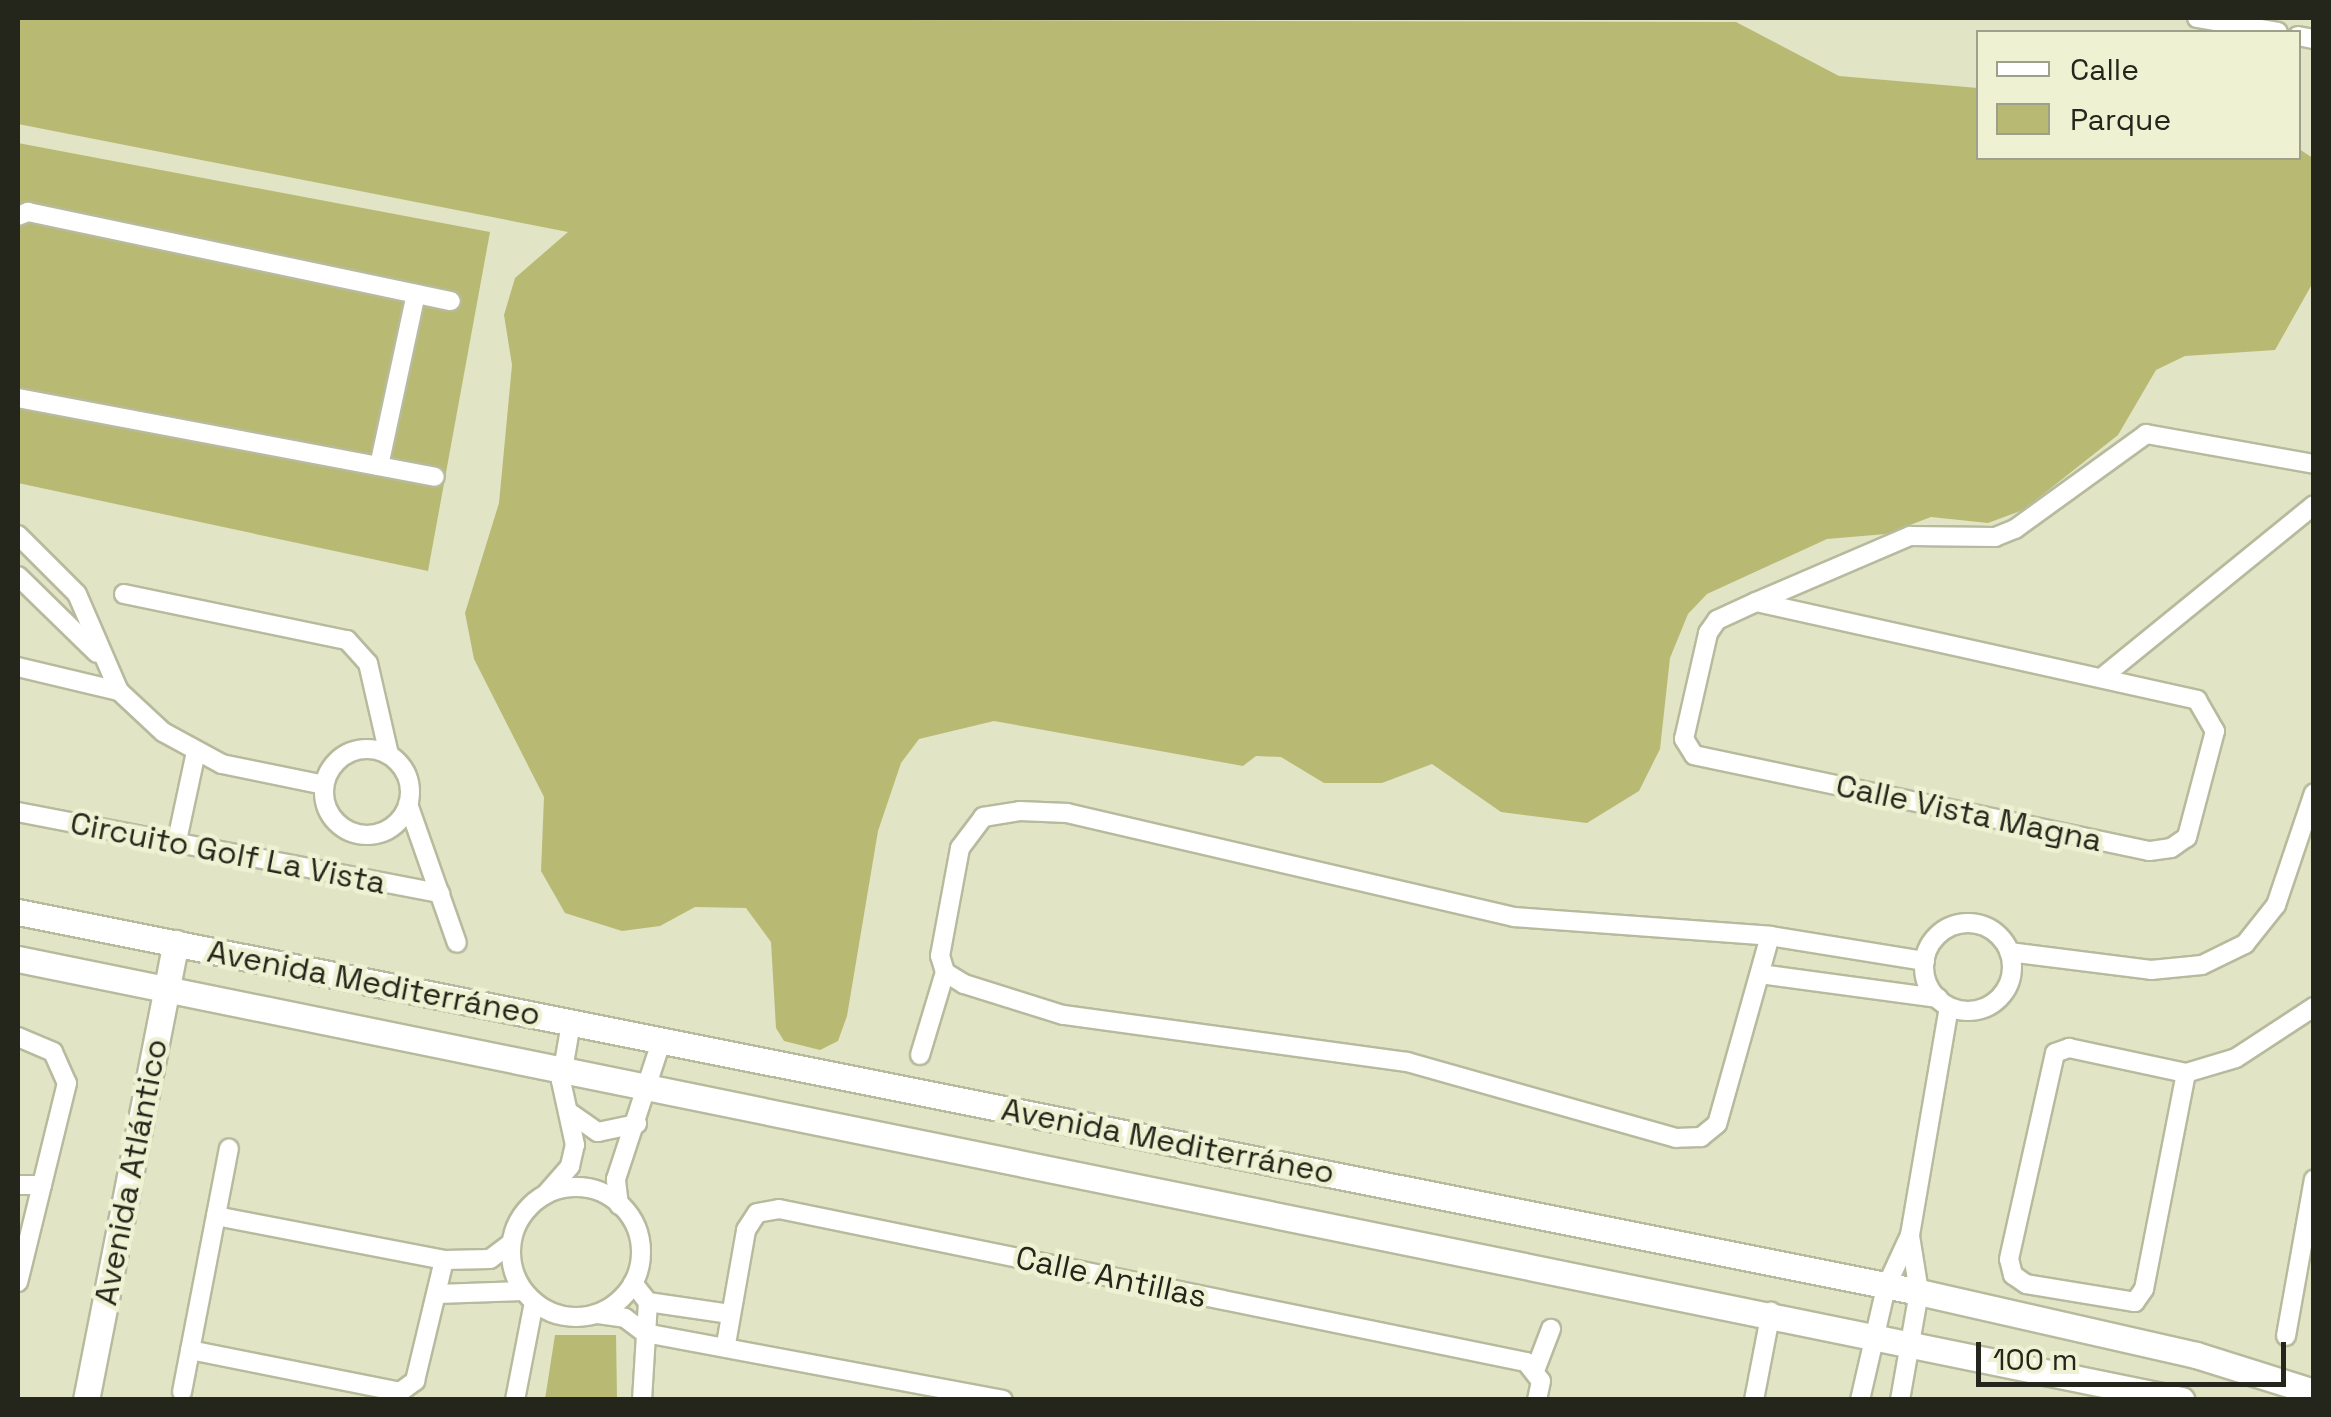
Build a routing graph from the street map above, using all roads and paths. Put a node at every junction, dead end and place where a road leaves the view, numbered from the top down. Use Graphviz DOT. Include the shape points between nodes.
graph roads {
  1 [pos="2197,18"];
  2 [pos="2266,30"];
  3 [pos="18,216"];
  4 [pos="416,294"];
  5 [pos="451,301"];
  6 [pos="18,398"];
  7 [pos="2314,464"];
  8 [pos="379,466"];
  9 [pos="435,477"];
  10 [pos="2314,505"];
  11 [pos="18,535"];
  12 [pos="18,576"];
  13 [pos="124,594"];
  14 [pos="1756,602"];
  15 [pos="97,653"];
  16 [pos="18,667"];
  17 [pos="2105,675"];
  18 [pos="119,690"];
  19 [pos="196,752"];
  20 [pos="389,755"];
  21 [pos="324,785"];
  22 [pos="2314,793"];
  23 [pos="408,804"];
  24 [pos="18,812"];
  25 [pos="176,846"];
  26 [pos="440,893"];
  27 [pos="18,912"];
  28 [pos="1770,936"];
  29 [pos="176,944"];
  30 [pos="457,944"];
  31 [pos="2009,952"];
  32 [pos="18,959"];
  33 [pos="1925,961"];
  34 [pos="945,972"];
  35 [pos="1760,974"];
  36 [pos="168,989"];
  37 [pos="1943,1002"];
  38 [pos="2314,1007"];
  39 [pos="571,1022"];
  40 [pos="18,1037"];
  41 [pos="662,1040"];
  42 [pos="920,1055"];
  43 [pos="562,1067"];
  44 [pos="2186,1073"];
  45 [pos="652,1083"];
  46 [pos="569,1112"];
  47 [pos="637,1124"];
  48 [pos="229,1149"];
  49 [pos="2314,1179"];
  50 [pos="18,1185"];
  51 [pos="42,1185"];
  52 [pos="546,1194"];
  53 [pos="619,1204"];
  54 [pos="216,1216"];
  55 [pos="1910,1236"];
  56 [pos="510,1244"];
  57 [pos="444,1260"];
  58 [pos="18,1282"];
  59 [pos="633,1284"];
  60 [pos="1886,1286"];
  61 [pos="2294,1289"];
  62 [pos="1919,1292"];
  63 [pos="2314,1292"];
  64 [pos="437,1294"];
  65 [pos="528,1297"];
  66 [pos="648,1302"];
  67 [pos="1771,1312"];
  68 [pos="598,1314"];
  69 [pos="730,1314"];
  70 [pos="1552,1329"];
  71 [pos="1873,1333"];
  72 [pos="645,1334"];
  73 [pos="2286,1336"];
  74 [pos="1910,1341"];
  75 [pos="726,1344"];
  76 [pos="190,1350"];
  77 [pos="1536,1368"];
  78 [pos="182,1392"];
  79 [pos="2314,1392"];
  80 [pos="86,1400"];
  81 [pos="515,1400"];
  82 [pos="642,1400"];
  83 [pos="1003,1400"];
  84 [pos="1537,1400"];
  85 [pos="1754,1400"];
  86 [pos="1860,1400"];
  87 [pos="1900,1400"];
  88 [pos="2182,1400"];
  1 -- 2 [label="street"];
  3 -- 4 [label="street" via="28,212"];
  4 -- 5 [label="street"];
  4 -- 8 [label="street"];
  6 -- 8 [label="street"];
  7 -- 14 [label="street, Calle Vista Magna" via="2146,434 2016,530 1995,537 1910,536"];
  8 -- 9 [label="street"];
  10 -- 17 [label="street"];
  11 -- 15 [label="street" via="77,594"];
  12 -- 15 [label="street"];
  13 -- 20 [label="street, Circuito Golf La Vista" via="347,640 368,663"];
  14 -- 17 [label="street, Calle Vista Magna"];
  14 -- 17 [label="street, Calle Vista Magna" via="1708,633 1684,739 1694,755 2149,851 2171,848 2187,837 2215,731 2210,713 2196,700"];
  15 -- 18 [label="street"];
  16 -- 18 [label="street"];
  18 -- 19 [label="street"];
  19 -- 21 [label="street"];
  19 -- 25 [label="street"];
  20 -- 21 [label="street" via="349,753"];
  20 -- 23 [label="street, Circuito Golf La Vista" via="407,776"];
  21 -- 23 [label="street, Circuito Golf La Vista" via="329,812 350,832 392,827"];
  22 -- 31 [label="street" via="2276,905 2244,944 2202,966 2151,970"];
  23 -- 26 [label="street, Circuito Golf La Vista"];
  24 -- 25 [label="street, Circuito Golf La Vista"];
  25 -- 26 [label="street, Circuito Golf La Vista"];
  26 -- 30 [label="street, Circuito Golf La Vista"];
  27 -- 29 [label="street, Avenida Mediterráneo"];
  28 -- 33 [label="street"];
  28 -- 34 [label="street" via="1514,917 1067,813 1020,811 983,817 960,848 940,956"];
  28 -- 35 [label="street"];
  29 -- 36 [label="street, Avenida Atlántico"];
  29 -- 39 [label="street, Avenida Mediterráneo"];
  31 -- 33 [label="street" via="1986,927 1964,924 1934,940"];
  31 -- 37 [label="street" via="2011,978 1998,1000 1974,1011"];
  32 -- 36 [label="street, Avenida Mediterráneo"];
  33 -- 37 [label="street"];
  34 -- 35 [label="street" via="1063,1015 1407,1062 1676,1138 1701,1137 1717,1124"];
  34 -- 42 [label="street"];
  35 -- 37 [label="street"];
  36 -- 43 [label="street, Avenida Mediterráneo"];
  36 -- 80 [label="street, Avenida Atlántico"];
  37 -- 55 [label="street"];
  38 -- 44 [label="street" via="2236,1058"];
  39 -- 41 [label="street, Avenida Mediterráneo"];
  39 -- 43 [label="street"];
  40 -- 51 [label="street" via="64,1065 67,1083"];
  41 -- 45 [label="street"];
  41 -- 60 [label="street, Avenida Mediterráneo"];
  43 -- 45 [label="street, Avenida Mediterráneo"];
  43 -- 46 [label="street"];
  44 -- 44 [label="street" via="2069,1048 2055,1053 2009,1259 2013,1274 2026,1284 2135,1302 2144,1289"];
  45 -- 47 [label="street"];
  45 -- 67 [label="street, Avenida Mediterráneo"];
  46 -- 47 [label="street" via="598,1132"];
  46 -- 52 [label="street" via="570,1166"];
  47 -- 53 [label="street" via="616,1178"];
  48 -- 54 [label="street"];
  49 -- 61 [label="street"];
  50 -- 51 [label="street"];
  51 -- 58 [label="street"];
  52 -- 53 [label="street" via="582,1188"];
  52 -- 56 [label="street" via="523,1214"];
  53 -- 59 [label="street" via="640,1241"];
  54 -- 57 [label="street"];
  54 -- 76 [label="street"];
  55 -- 60 [label="street"];
  55 -- 62 [label="street"];
  56 -- 57 [label="street" via="490,1259"];
  56 -- 65 [label="street"];
  57 -- 64 [label="street"];
  59 -- 66 [label="street"];
  59 -- 68 [label="street"];
  60 -- 62 [label="street, Avenida Mediterráneo"];
  60 -- 71 [label="street"];
  61 -- 63 [label="street"];
  61 -- 73 [label="street"];
  62 -- 74 [label="street"];
  62 -- 79 [label="street, Avenida Mediterráneo" via="2196,1356"];
  64 -- 65 [label="street"];
  64 -- 76 [label="street" via="415,1381 400,1392"];
  65 -- 68 [label="street" via="565,1316"];
  65 -- 81 [label="street"];
  66 -- 69 [label="street"];
  66 -- 72 [label="street"];
  67 -- 71 [label="street, Avenida Mediterráneo"];
  67 -- 85 [label="street"];
  68 -- 72 [label="street" via="625,1318"];
  69 -- 75 [label="street, Calle Antillas"];
  69 -- 77 [label="street, Calle Antillas" via="746,1230 757,1213 779,1209"];
  70 -- 77 [label="street"];
  71 -- 74 [label="street, Avenida Mediterráneo"];
  71 -- 86 [label="street"];
  72 -- 75 [label="street"];
  72 -- 82 [label="street"];
  74 -- 87 [label="street"];
  74 -- 88 [label="street, Avenida Mediterráneo"];
  75 -- 83 [label="street"];
  76 -- 78 [label="street"];
  77 -- 84 [label="street"];
}
